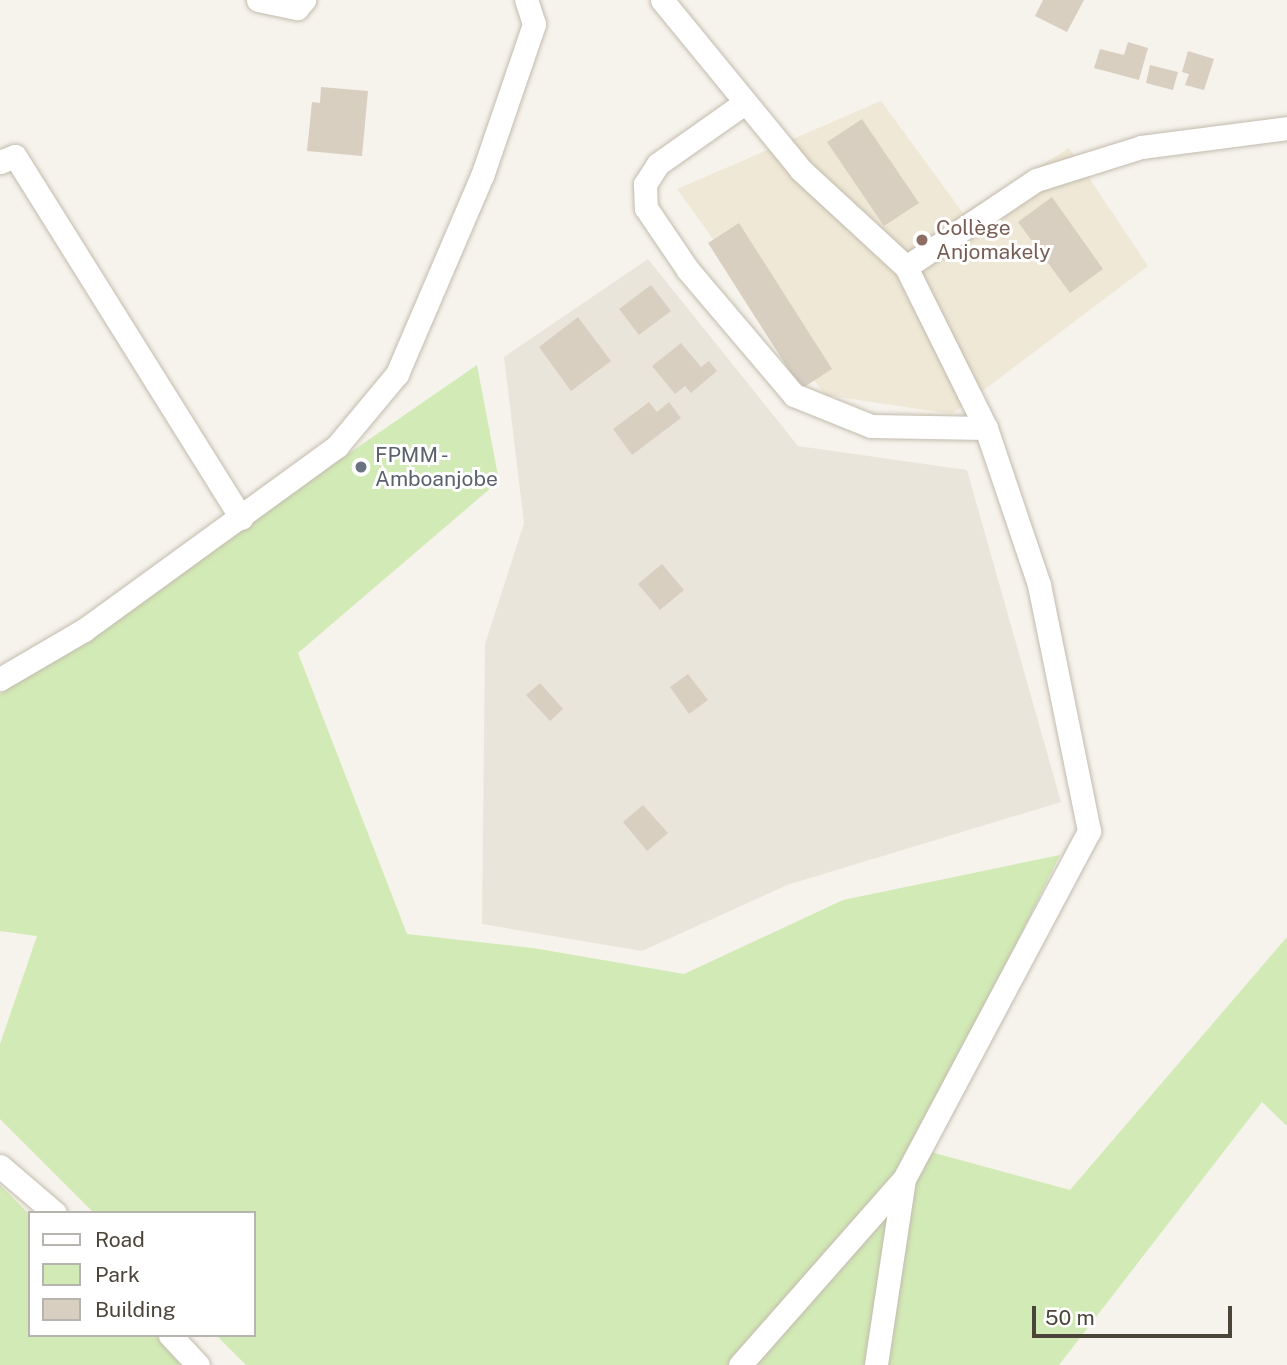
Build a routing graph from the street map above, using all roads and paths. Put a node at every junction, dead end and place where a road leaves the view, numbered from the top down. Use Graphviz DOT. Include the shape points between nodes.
graph roads {
  1 [pos="258,0"];
  2 [pos="304,0"];
  3 [pos="526,0"];
  4 [pos="662,0"];
  5 [pos="743,104"];
  6 [pos="1287,128"];
  7 [pos="0,162"];
  8 [pos="906,268"];
  9 [pos="986,428"];
  10 [pos="241,518"];
  11 [pos="0,679"];
  12 [pos="0,1166"];
  13 [pos="904,1179"];
  14 [pos="53,1211"];
  15 [pos="172,1337"];
  16 [pos="198,1365"];
  17 [pos="740,1365"];
  18 [pos="876,1365"];
  1 -- 2 [label="street" via="297,8"];
  3 -- 10 [label="street" via="534,24 482,176 397,374 337,446"];
  4 -- 5 [label="street"];
  5 -- 8 [label="street" via="801,170"];
  5 -- 9 [label="street" via="658,164 645,184 646,208 688,270 794,395 871,426"];
  6 -- 8 [label="street" via="1141,147 1036,180"];
  7 -- 10 [label="street" via="15,156"];
  8 -- 9 [label="street"];
  9 -- 13 [label="street" via="1040,585 1089,831"];
  10 -- 11 [label="street" via="84,630"];
  12 -- 14 [label="street"];
  13 -- 17 [label="street"];
  13 -- 18 [label="street"];
  15 -- 16 [label="street"];
}
